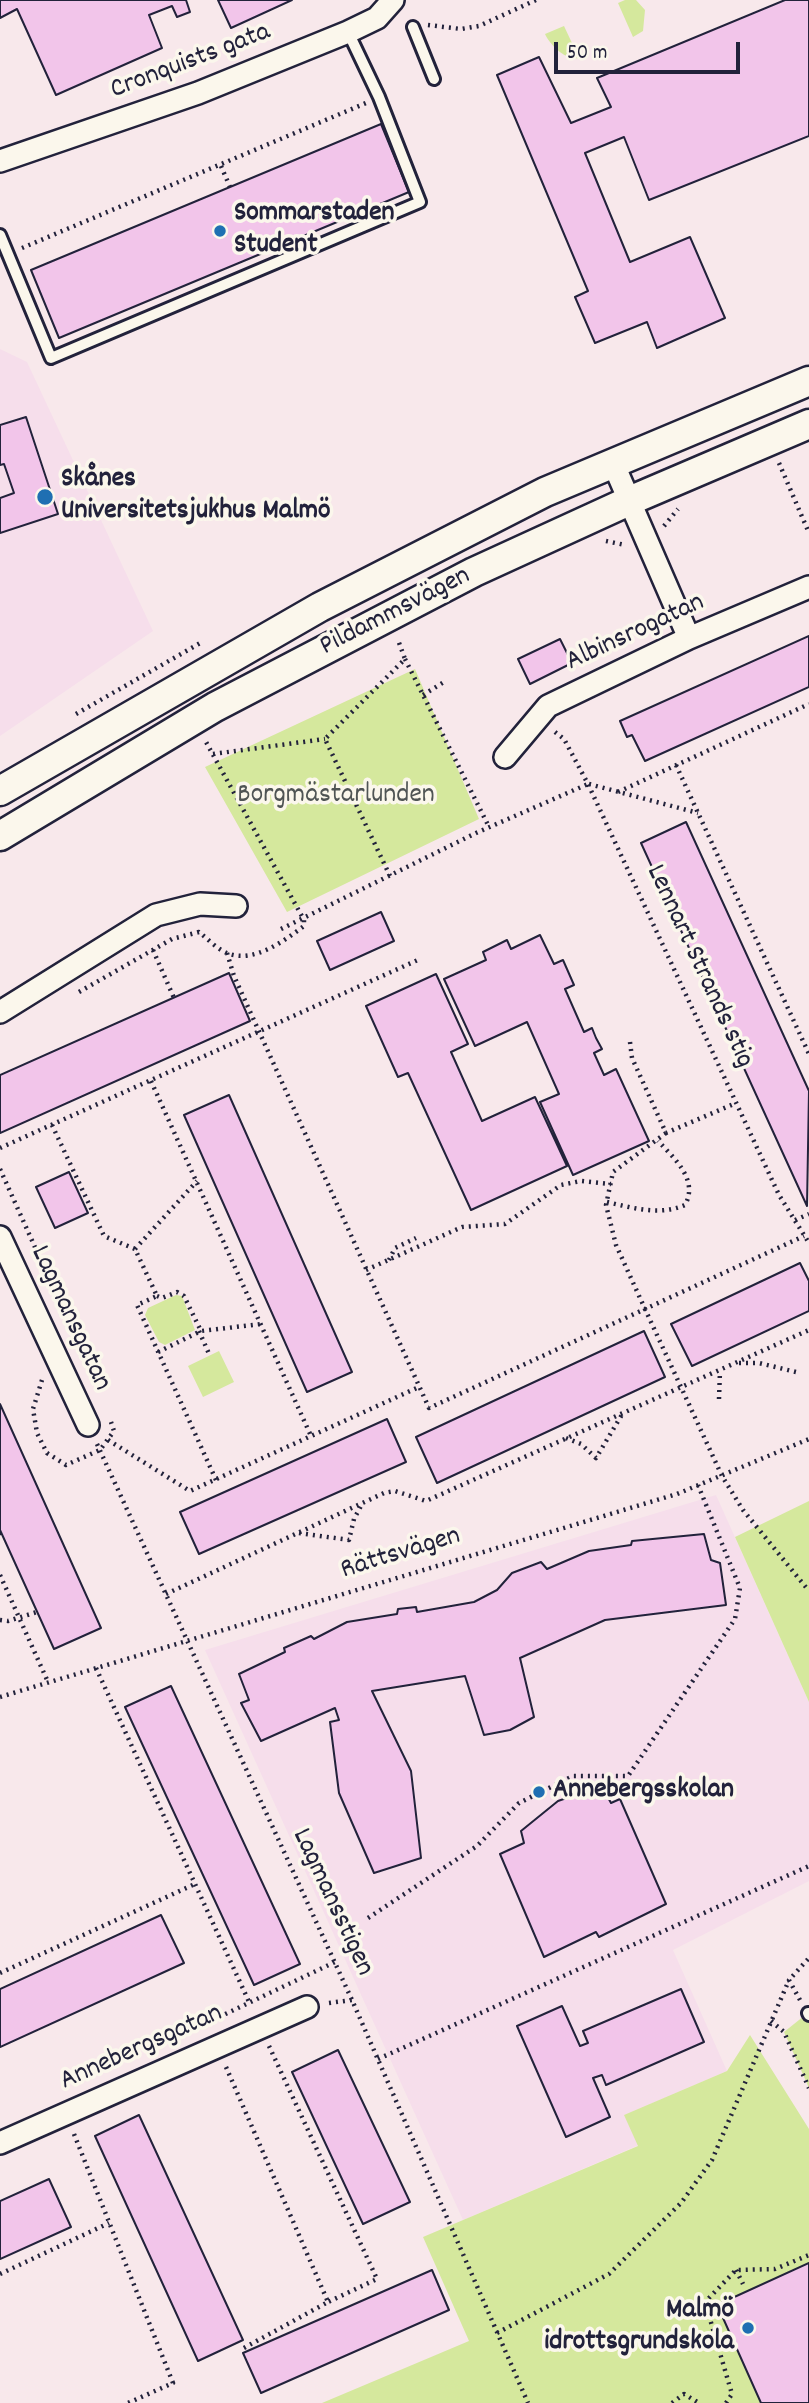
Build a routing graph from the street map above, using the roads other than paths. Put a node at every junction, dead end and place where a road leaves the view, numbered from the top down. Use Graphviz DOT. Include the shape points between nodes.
graph roads {
  1 [pos="393,0"];
  2 [pos="413,27"];
  3 [pos="348,32"];
  4 [pos="434,79"];
  5 [pos="0,160"];
  6 [pos="0,235"];
  7 [pos="809,381"];
  8 [pos="809,424"];
  9 [pos="613,463"];
  10 [pos="629,500"];
  11 [pos="809,587"];
  12 [pos="689,638"];
  13 [pos="505,757"];
  14 [pos="0,791"];
  15 [pos="0,836"];
  16 [pos="236,906"];
  17 [pos="0,1012"];
  18 [pos="0,1237"];
  19 [pos="88,1424"];
  20 [pos="307,2007"];
  21 [pos="0,2143"];
  1 -- 3 [label="street, Cronquists gata" via="377,18"];
  2 -- 4 [label="lane"];
  3 -- 5 [label="street, Cronquists gata" via="198,93"];
  3 -- 6 [label="lane" via="420,202 51,358"];
  7 -- 9 [label="main road, Pildammsvägen"];
  8 -- 10 [label="main road, Pildammsvägen"];
  9 -- 10 [label="street"];
  9 -- 14 [label="main road, Pildammsvägen" via="545,492 320,607"];
  10 -- 12 [label="street"];
  10 -- 15 [label="main road, Pildammsvägen" via="474,572 215,707"];
  11 -- 12 [label="street, Albinsrogatan"];
  12 -- 13 [label="street, Albinsrogatan" via="548,706"];
  16 -- 17 [label="street" via="200,904 156,915"];
  18 -- 19 [label="street, Lagmansgatan"];
  20 -- 21 [label="street, Annebergsgatan"];
}
